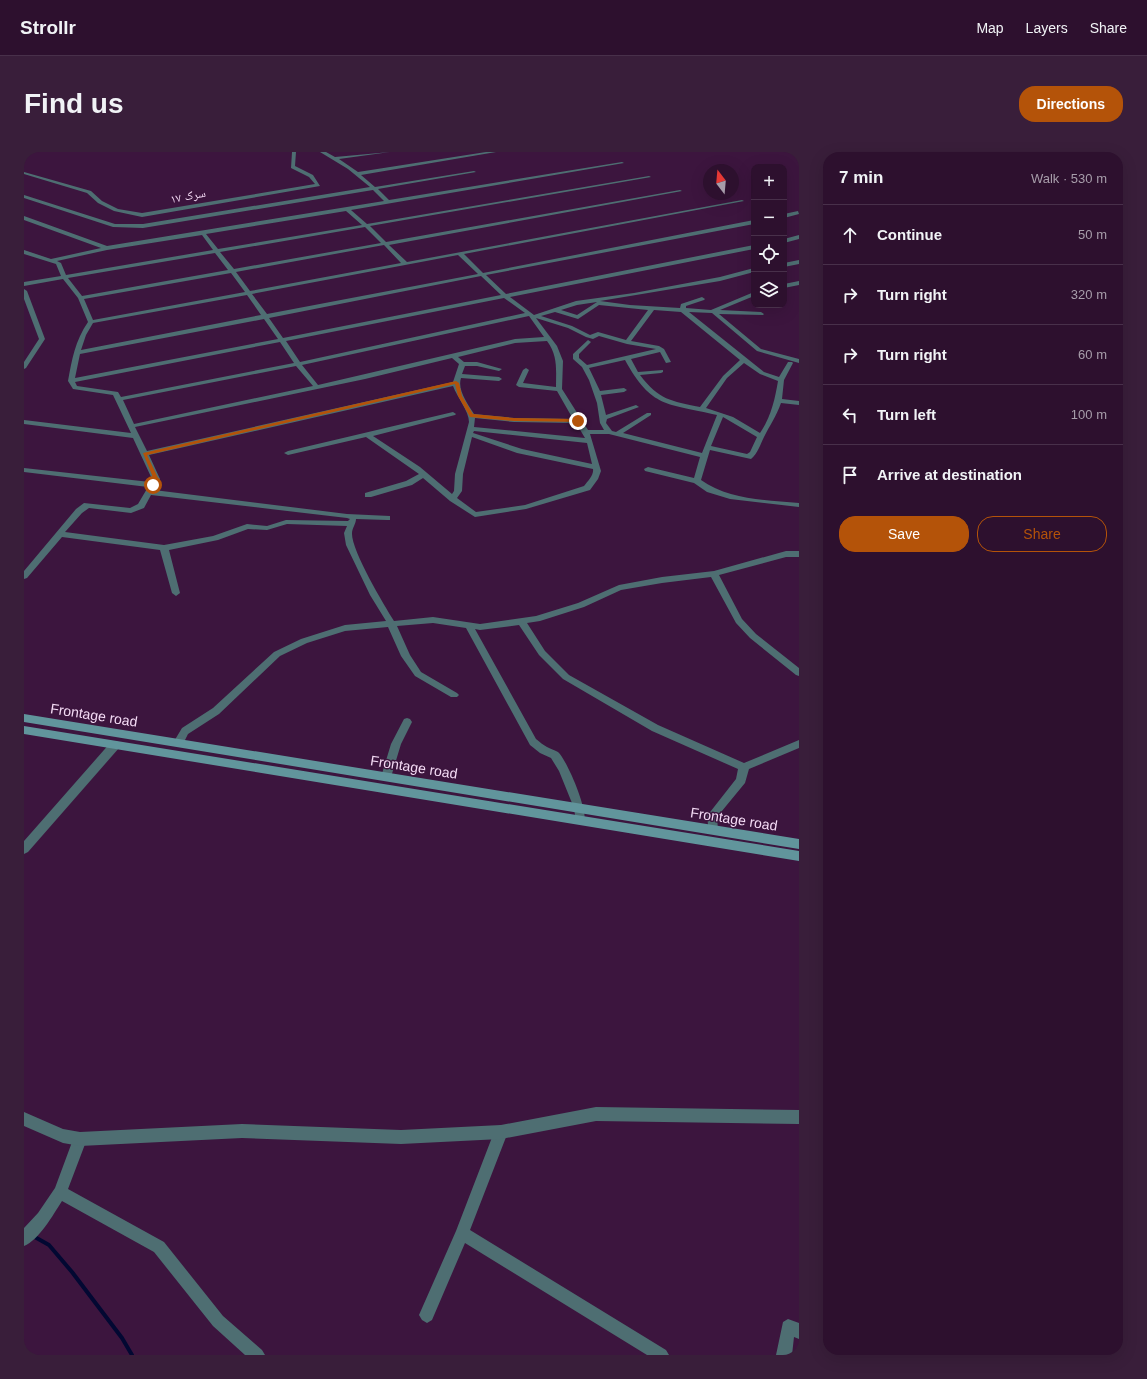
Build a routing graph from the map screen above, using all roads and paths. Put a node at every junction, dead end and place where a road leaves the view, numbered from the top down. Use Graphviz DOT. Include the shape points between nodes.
graph roads {
  1 [pos="294,152"];
  2 [pos="322,152"];
  3 [pos="388,152"];
  4 [pos="494,152"];
  5 [pos="335,158"];
  6 [pos="622,163"];
  7 [pos="474,172"];
  8 [pos="24,173"];
  9 [pos="357,174"];
  10 [pos="649,177"];
  11 [pos="373,187"];
  12 [pos="680,191"];
  13 [pos="24,196"];
  14 [pos="742,201"];
  15 [pos="388,202"];
  16 [pos="347,209"];
  17 [pos="798,213"];
  18 [pos="787,215"];
  19 [pos="24,218"];
  20 [pos="751,223"];
  21 [pos="368,227"];
  22 [pos="203,233"];
  23 [pos="799,237"];
  24 [pos="787,240"];
  25 [pos="387,244"];
  26 [pos="107,248"];
  27 [pos="751,248"];
  28 [pos="24,252"];
  29 [pos="216,252"];
  30 [pos="459,253"];
  31 [pos="49,261"];
  32 [pos="799,262"];
  33 [pos="405,263"];
  34 [pos="787,264"];
  35 [pos="233,271"];
  36 [pos="751,271"];
  37 [pos="480,274"];
  38 [pos="64,278"];
  39 [pos="799,283"];
  40 [pos="24,284"];
  41 [pos="787,285"];
  42 [pos="24,291"];
  43 [pos="249,293"];
  44 [pos="751,295"];
  45 [pos="505,296"];
  46 [pos="81,298"];
  47 [pos="702,299"];
  48 [pos="589,302"];
  49 [pos="599,303"];
  50 [pos="652,309"];
  51 [pos="556,310"];
  52 [pos="682,310"];
  53 [pos="713,311"];
  54 [pos="760,314"];
  55 [pos="266,316"];
  56 [pos="533,316"];
  57 [pos="91,322"];
  58 [pos="549,339"];
  59 [pos="283,341"];
  60 [pos="588,342"];
  61 [pos="627,342"];
  62 [pos="662,350"];
  63 [pos="76,353"];
  64 [pos="453,355"];
  65 [pos="627,358"];
  66 [pos="744,360"];
  67 [pos="799,360"];
  68 [pos="668,362"];
  69 [pos="790,363"];
  70 [pos="298,364"];
  71 [pos="462,364"];
  72 [pos="24,367"];
  73 [pos="586,367"];
  74 [pos="498,369"];
  75 [pos="526,370"];
  76 [pos="662,370"];
  77 [pos="635,374"];
  78 [pos="458,379"];
  79 [pos="499,379"];
  80 [pos="781,380"];
  81 [pos="71,381"];
  82 [pos="316,386"];
  83 [pos="559,389"];
  84 [pos="624,390"];
  85 [pos="597,393"];
  86 [pos="119,399"];
  87 [pos="778,401"];
  88 [pos="799,403"];
  89 [pos="636,407"];
  90 [pos="701,410"];
  91 [pos="453,414"];
  92 [pos="649,414"];
  93 [pos="721,414"];
  94 [pos="472,416"];
  95 [pos="604,418"];
  96 [pos="578,421"];
  97 [pos="24,422"];
  98 [pos="132,426"];
  99 [pos="470,432"];
  100 [pos="586,432"];
  101 [pos="609,432"];
  102 [pos="367,435"];
  103 [pos="616,435"];
  104 [pos="136,436"];
  105 [pos="761,436"];
  106 [pos="590,441"];
  107 [pos="707,447"];
  108 [pos="288,453"];
  109 [pos="144,454"];
  110 [pos="704,456"];
  111 [pos="596,467"];
  112 [pos="648,469"];
  113 [pos="24,470"];
  114 [pos="423,475"];
  115 [pos="697,481"];
  116 [pos="151,488"];
  117 [pos="368,495"];
  118 [pos="453,499"];
  119 [pos="799,505"];
  120 [pos="387,518"];
  121 [pos="353,521"];
  122 [pos="60,534"];
  123 [pos="164,548"];
  124 [pos="799,554"];
  125 [pos="714,574"];
  126 [pos="24,576"];
  127 [pos="176,593"];
  128 [pos="521,621"];
  129 [pos="391,624"];
  130 [pos="469,626"];
  131 [pos="799,672"];
  132 [pos="454,696"];
  133 [pos="24,718"];
  134 [pos="407,722"];
  135 [pos="24,730"];
  136 [pos="178,743"];
  137 [pos="799,744"];
  138 [pos="115,745"];
  139 [pos="744,767"];
  140 [pos="386,777"];
  141 [pos="579,808"];
  142 [pos="580,820"];
  143 [pos="713,830"];
  144 [pos="799,844"];
  145 [pos="24,849"];
  146 [pos="799,856"];
  147 [pos="799,1117"];
  148 [pos="24,1119"];
  149 [pos="501,1132"];
  150 [pos="80,1139"];
  151 [pos="60,1192"];
  152 [pos="462,1233"];
  153 [pos="24,1239"];
  154 [pos="427,1315"];
  155 [pos="799,1331"];
  156 [pos="257,1355"];
  157 [pos="661,1355"];
  158 [pos="784,1355"];
  1 -- 8 [label="street, سرک ۱۷" via="293,167 311,176 318,185 142,215 116,210 100,202 89,192"];
  2 -- 5 [label="street"];
  3 -- 5 [label="street"];
  4 -- 9 [label="street"];
  5 -- 9 [label="street"];
  6 -- 15 [label="street"];
  7 -- 11 [label="street"];
  9 -- 11 [label="street"];
  10 -- 21 [label="street"];
  11 -- 13 [label="street" via="127,227 115,226"];
  11 -- 15 [label="street"];
  12 -- 25 [label="street"];
  14 -- 30 [label="street"];
  15 -- 16 [label="street"];
  16 -- 21 [label="street"];
  16 -- 22 [label="street"];
  17 -- 18 [label="street"];
  19 -- 26 [label="street"];
  20 -- 37 [label="street"];
  21 -- 25 [label="street"];
  21 -- 29 [label="street"];
  22 -- 26 [label="street"];
  22 -- 29 [label="street"];
  23 -- 24 [label="street"];
  25 -- 33 [label="street"];
  25 -- 35 [label="street"];
  26 -- 31 [label="street"];
  27 -- 45 [label="street"];
  28 -- 31 [label="street"];
  29 -- 35 [label="street"];
  29 -- 38 [label="street"];
  30 -- 33 [label="street"];
  30 -- 37 [label="street"];
  31 -- 38 [label="street" via="58,263"];
  32 -- 34 [label="street"];
  33 -- 43 [label="street"];
  35 -- 43 [label="street"];
  35 -- 46 [label="street"];
  36 -- 48 [label="street" via="720,279"];
  37 -- 45 [label="street"];
  37 -- 55 [label="street"];
  38 -- 40 [label="street"];
  38 -- 46 [label="street"];
  39 -- 41 [label="street"];
  42 -- 72 [label="street" via="42,338"];
  43 -- 55 [label="street"];
  43 -- 57 [label="street"];
  44 -- 53 [label="street"];
  45 -- 56 [label="street"];
  45 -- 59 [label="street"];
  46 -- 57 [label="street"];
  47 -- 52 [label="street" via="683,305"];
  48 -- 49 [label="street"];
  48 -- 51 [label="street" via="576,303"];
  49 -- 50 [label="street"];
  49 -- 51 [label="street" via="578,317"];
  50 -- 52 [label="street"];
  50 -- 61 [label="street"];
  51 -- 56 [label="street"];
  52 -- 53 [label="street"];
  52 -- 66 [label="street"];
  53 -- 54 [label="street"];
  53 -- 67 [label="street" via="759,350"];
  55 -- 59 [label="street"];
  55 -- 63 [label="street"];
  56 -- 58 [label="street"];
  56 -- 61 [label="street" via="588,336 598,334"];
  56 -- 70 [label="street"];
  57 -- 63 [label="street"];
  58 -- 64 [label="street" via="515,341"];
  58 -- 83 [label="street" via="560,361"];
  59 -- 70 [label="street"];
  59 -- 81 [label="street"];
  60 -- 73 [label="street" via="576,354 576,359"];
  61 -- 62 [label="street"];
  62 -- 65 [label="street"];
  62 -- 68 [label="street"];
  63 -- 81 [label="street"];
  64 -- 71 [label="street"];
  64 -- 82 [label="street" via="380,374"];
  65 -- 73 [label="street"];
  65 -- 77 [label="street"];
  66 -- 80 [label="street" via="762,373"];
  66 -- 90 [label="street" via="725,377"];
  69 -- 80 [label="street"];
  70 -- 82 [label="street"];
  70 -- 86 [label="street"];
  71 -- 74 [label="street" via="477,364"];
  71 -- 78 [label="street"];
  73 -- 85 [label="street"];
  75 -- 83 [label="street" via="519,385"];
  76 -- 77 [label="street"];
  77 -- 90 [label="street" via="656,397 672,404"];
  78 -- 79 [label="street"];
  78 -- 94 [label="street" via="460,396"];
  78 -- 109 [label="street"];
  80 -- 87 [label="street"];
  81 -- 86 [label="street" via="75,388 116,393"];
  82 -- 98 [label="street"];
  83 -- 96 [label="street"];
  84 -- 85 [label="street"];
  85 -- 95 [label="street"];
  86 -- 98 [label="street"];
  87 -- 88 [label="street"];
  87 -- 105 [label="street" via="770,423"];
  89 -- 95 [label="street"];
  90 -- 93 [label="street"];
  91 -- 102 [label="street"];
  92 -- 103 [label="street"];
  93 -- 105 [label="street"];
  93 -- 107 [label="street"];
  94 -- 96 [label="street" via="514,420"];
  94 -- 99 [label="street"];
  95 -- 101 [label="street" via="603,423"];
  96 -- 100 [label="street"];
  97 -- 104 [label="street"];
  98 -- 104 [label="street"];
  99 -- 106 [label="street"];
  99 -- 111 [label="street" via="520,451"];
  99 -- 118 [label="street" via="459,474 458,491"];
  100 -- 101 [label="street"];
  100 -- 106 [label="street"];
  101 -- 103 [label="street"];
  102 -- 108 [label="street"];
  102 -- 114 [label="street"];
  103 -- 110 [label="street"];
  104 -- 109 [label="street"];
  105 -- 107 [label="street" via="753,453 748,456"];
  106 -- 111 [label="street"];
  107 -- 110 [label="street"];
  109 -- 116 [label="street" via="156,480"];
  110 -- 115 [label="street"];
  111 -- 118 [label="street" via="594,479 587,488 526,507 475,515"];
  112 -- 115 [label="street"];
  113 -- 116 [label="street"];
  114 -- 117 [label="street"];
  114 -- 118 [label="street"];
  115 -- 119 [label="street" via="710,490 730,497"];
  116 -- 121 [label="street"];
  116 -- 122 [label="street" via="141,506 131,511 87,505"];
  120 -- 121 [label="street"];
  121 -- 123 [label="street" via="286,522 267,528 247,526 215,538"];
  121 -- 129 [label="street" via="348,533 350,545"];
  122 -- 123 [label="street"];
  122 -- 126 [label="street"];
  123 -- 127 [label="street"];
  124 -- 125 [label="street" via="786,554"];
  125 -- 128 [label="street" via="619,588 581,605 537,619"];
  125 -- 131 [label="street" via="739,621 753,636"];
  128 -- 130 [label="street"];
  128 -- 139 [label="street" via="542,653 566,677 655,728"];
  129 -- 130 [label="street" via="433,620"];
  129 -- 132 [label="street" via="406,656 418,674"];
  129 -- 136 [label="street" via="346,628 304,641 277,654 216,712 185,731"];
  130 -- 141 [label="street" via="534,742 555,755 564,770"];
  133 -- 136 [label="main road, Frontage road"];
  134 -- 140 [label="street" via="396,744"];
  135 -- 138 [label="main road"];
  136 -- 140 [label="main road, Frontage road"];
  137 -- 139 [label="street"];
  138 -- 142 [label="main road"];
  138 -- 145 [label="street"];
  139 -- 143 [label="street" via="741,780 712,816"];
  140 -- 141 [label="main road, Frontage road"];
  141 -- 142 [label="street"];
  141 -- 143 [label="main road, Frontage road"];
  142 -- 146 [label="main road"];
  143 -- 144 [label="main road, Frontage road"];
  147 -- 149 [label="street" via="596,1114"];
  148 -- 150 [label="street" via="63,1136"];
  149 -- 150 [label="street" via="401,1137 242,1131"];
  149 -- 152 [label="street"];
  150 -- 151 [label="street"];
  151 -- 153 [label="street" via="43,1218"];
  151 -- 156 [label="street" via="159,1247 218,1321"];
  152 -- 154 [label="street"];
  152 -- 157 [label="street"];
  155 -- 158 [label="street" via="788,1327"];
}
